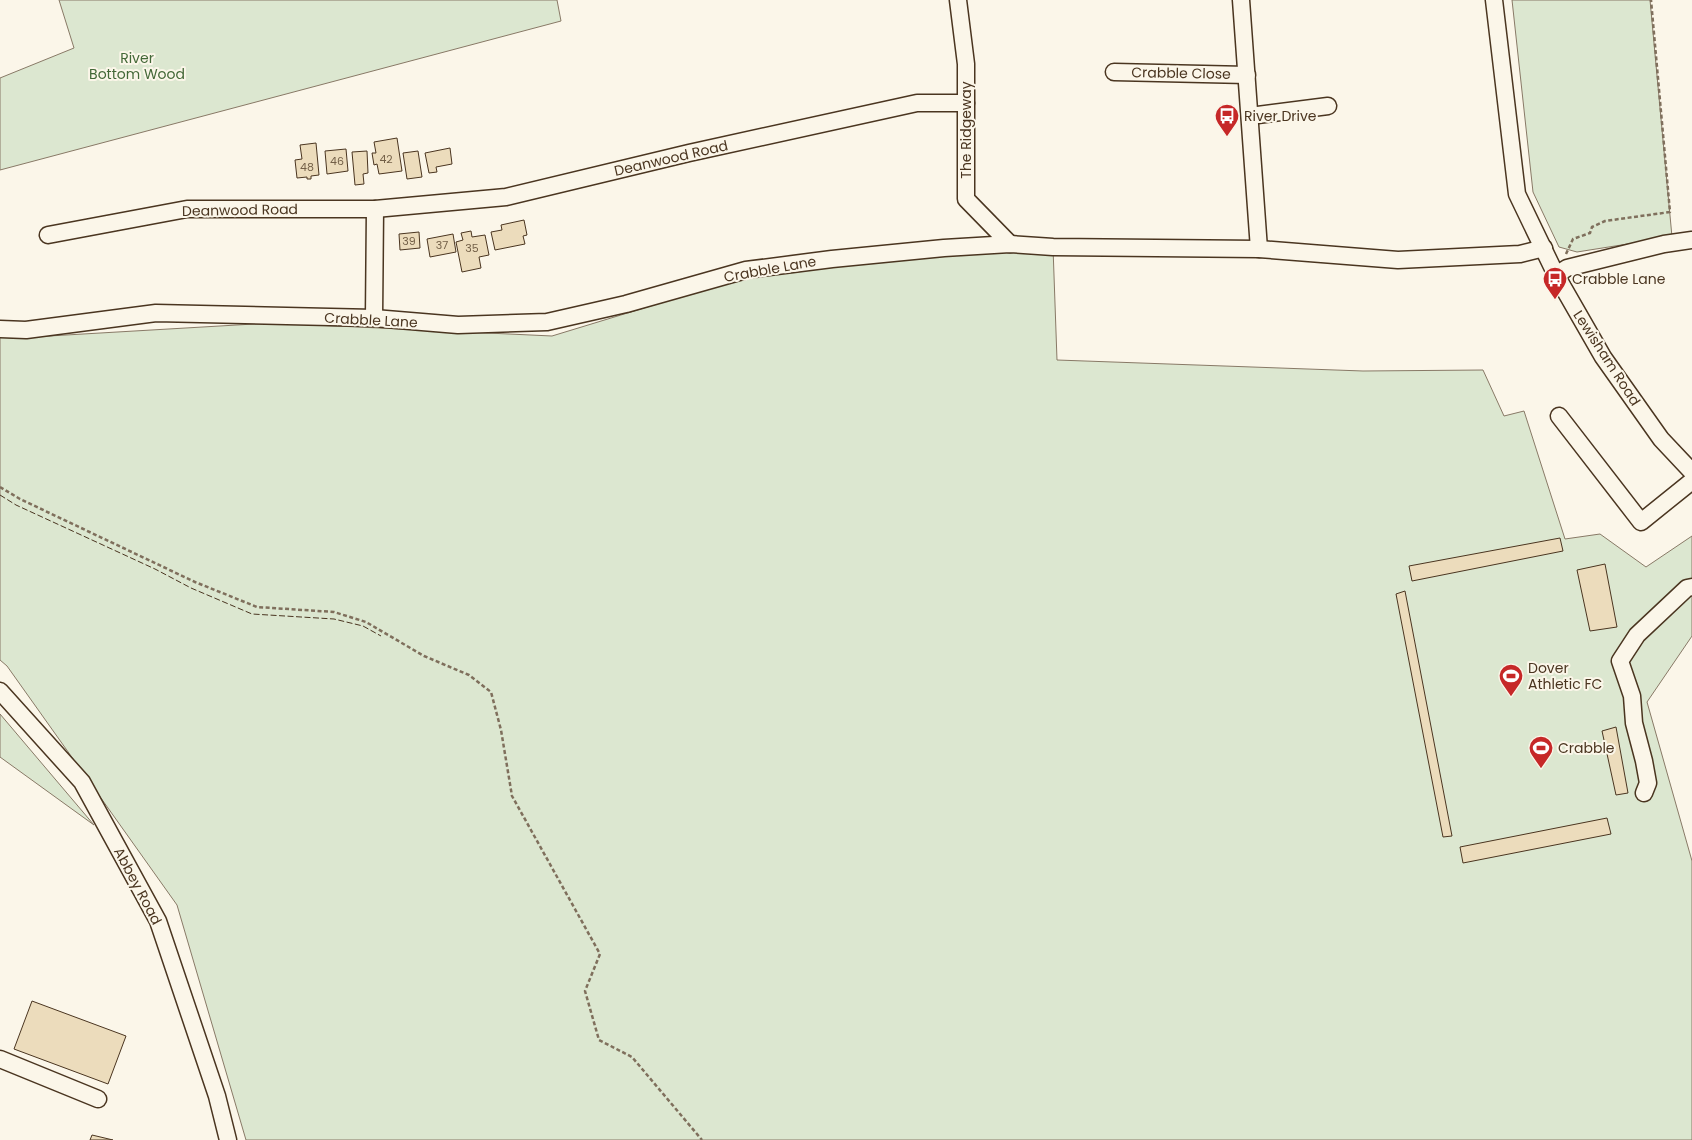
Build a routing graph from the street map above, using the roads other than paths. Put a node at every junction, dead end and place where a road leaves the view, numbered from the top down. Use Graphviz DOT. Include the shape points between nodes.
graph roads {
  1 [pos="958,0"];
  2 [pos="1241,0"];
  3 [pos="1494,0"];
  4 [pos="1114,72"];
  5 [pos="1247,75"];
  6 [pos="966,103"];
  7 [pos="1328,106"];
  8 [pos="1250,116"];
  9 [pos="374,208"];
  10 [pos="48,235"];
  11 [pos="1692,240"];
  12 [pos="1010,244"];
  13 [pos="1544,248"];
  14 [pos="1259,249"];
  15 [pos="1556,275"];
  16 [pos="374,318"];
  17 [pos="0,329"];
  18 [pos="1559,416"];
  19 [pos="1692,472"];
  20 [pos="1692,482"];
  21 [pos="1692,586"];
  22 [pos="0,691"];
  23 [pos="1644,793"];
  24 [pos="0,1059"];
  25 [pos="98,1099"];
  26 [pos="228,1140"];
  1 -- 6 [label="street, The Ridgeway" via="966,64"];
  2 -- 5 [label="street"];
  3 -- 13 [label="street, Lewisham Road" via="1517,194"];
  4 -- 5 [label="street, Crabble Close"];
  5 -- 8 [label="street"];
  6 -- 9 [label="street, Deanwood Road" via="917,103 506,197"];
  6 -- 12 [label="street, The Ridgeway" via="966,198"];
  7 -- 8 [label="street"];
  8 -- 14 [label="street"];
  9 -- 10 [label="street, Deanwood Road" via="187,209"];
  9 -- 16 [label="street"];
  11 -- 15 [label="street" via="1567,268"];
  12 -- 14 [label="street, Crabble Lane" via="1053,248"];
  12 -- 16 [label="street, Crabble Lane" via="841,258 746,270 626,304 547,322 458,325"];
  13 -- 14 [label="street, Crabble Lane" via="1520,254 1398,260"];
  13 -- 15 [label="street, Lewisham Road"];
  15 -- 19 [label="street, Lewisham Road" via="1603,358 1661,439"];
  16 -- 17 [label="street, Crabble Lane" via="156,313 26,330"];
  18 -- 20 [label="street" via="1641,522"];
  21 -- 23 [label="street" via="1637,635 1620,661 1632,696 1634,723 1648,783"];
  22 -- 26 [label="street, Abbey Road" via="82,782 158,921 217,1096"];
  24 -- 25 [label="street"];
}
